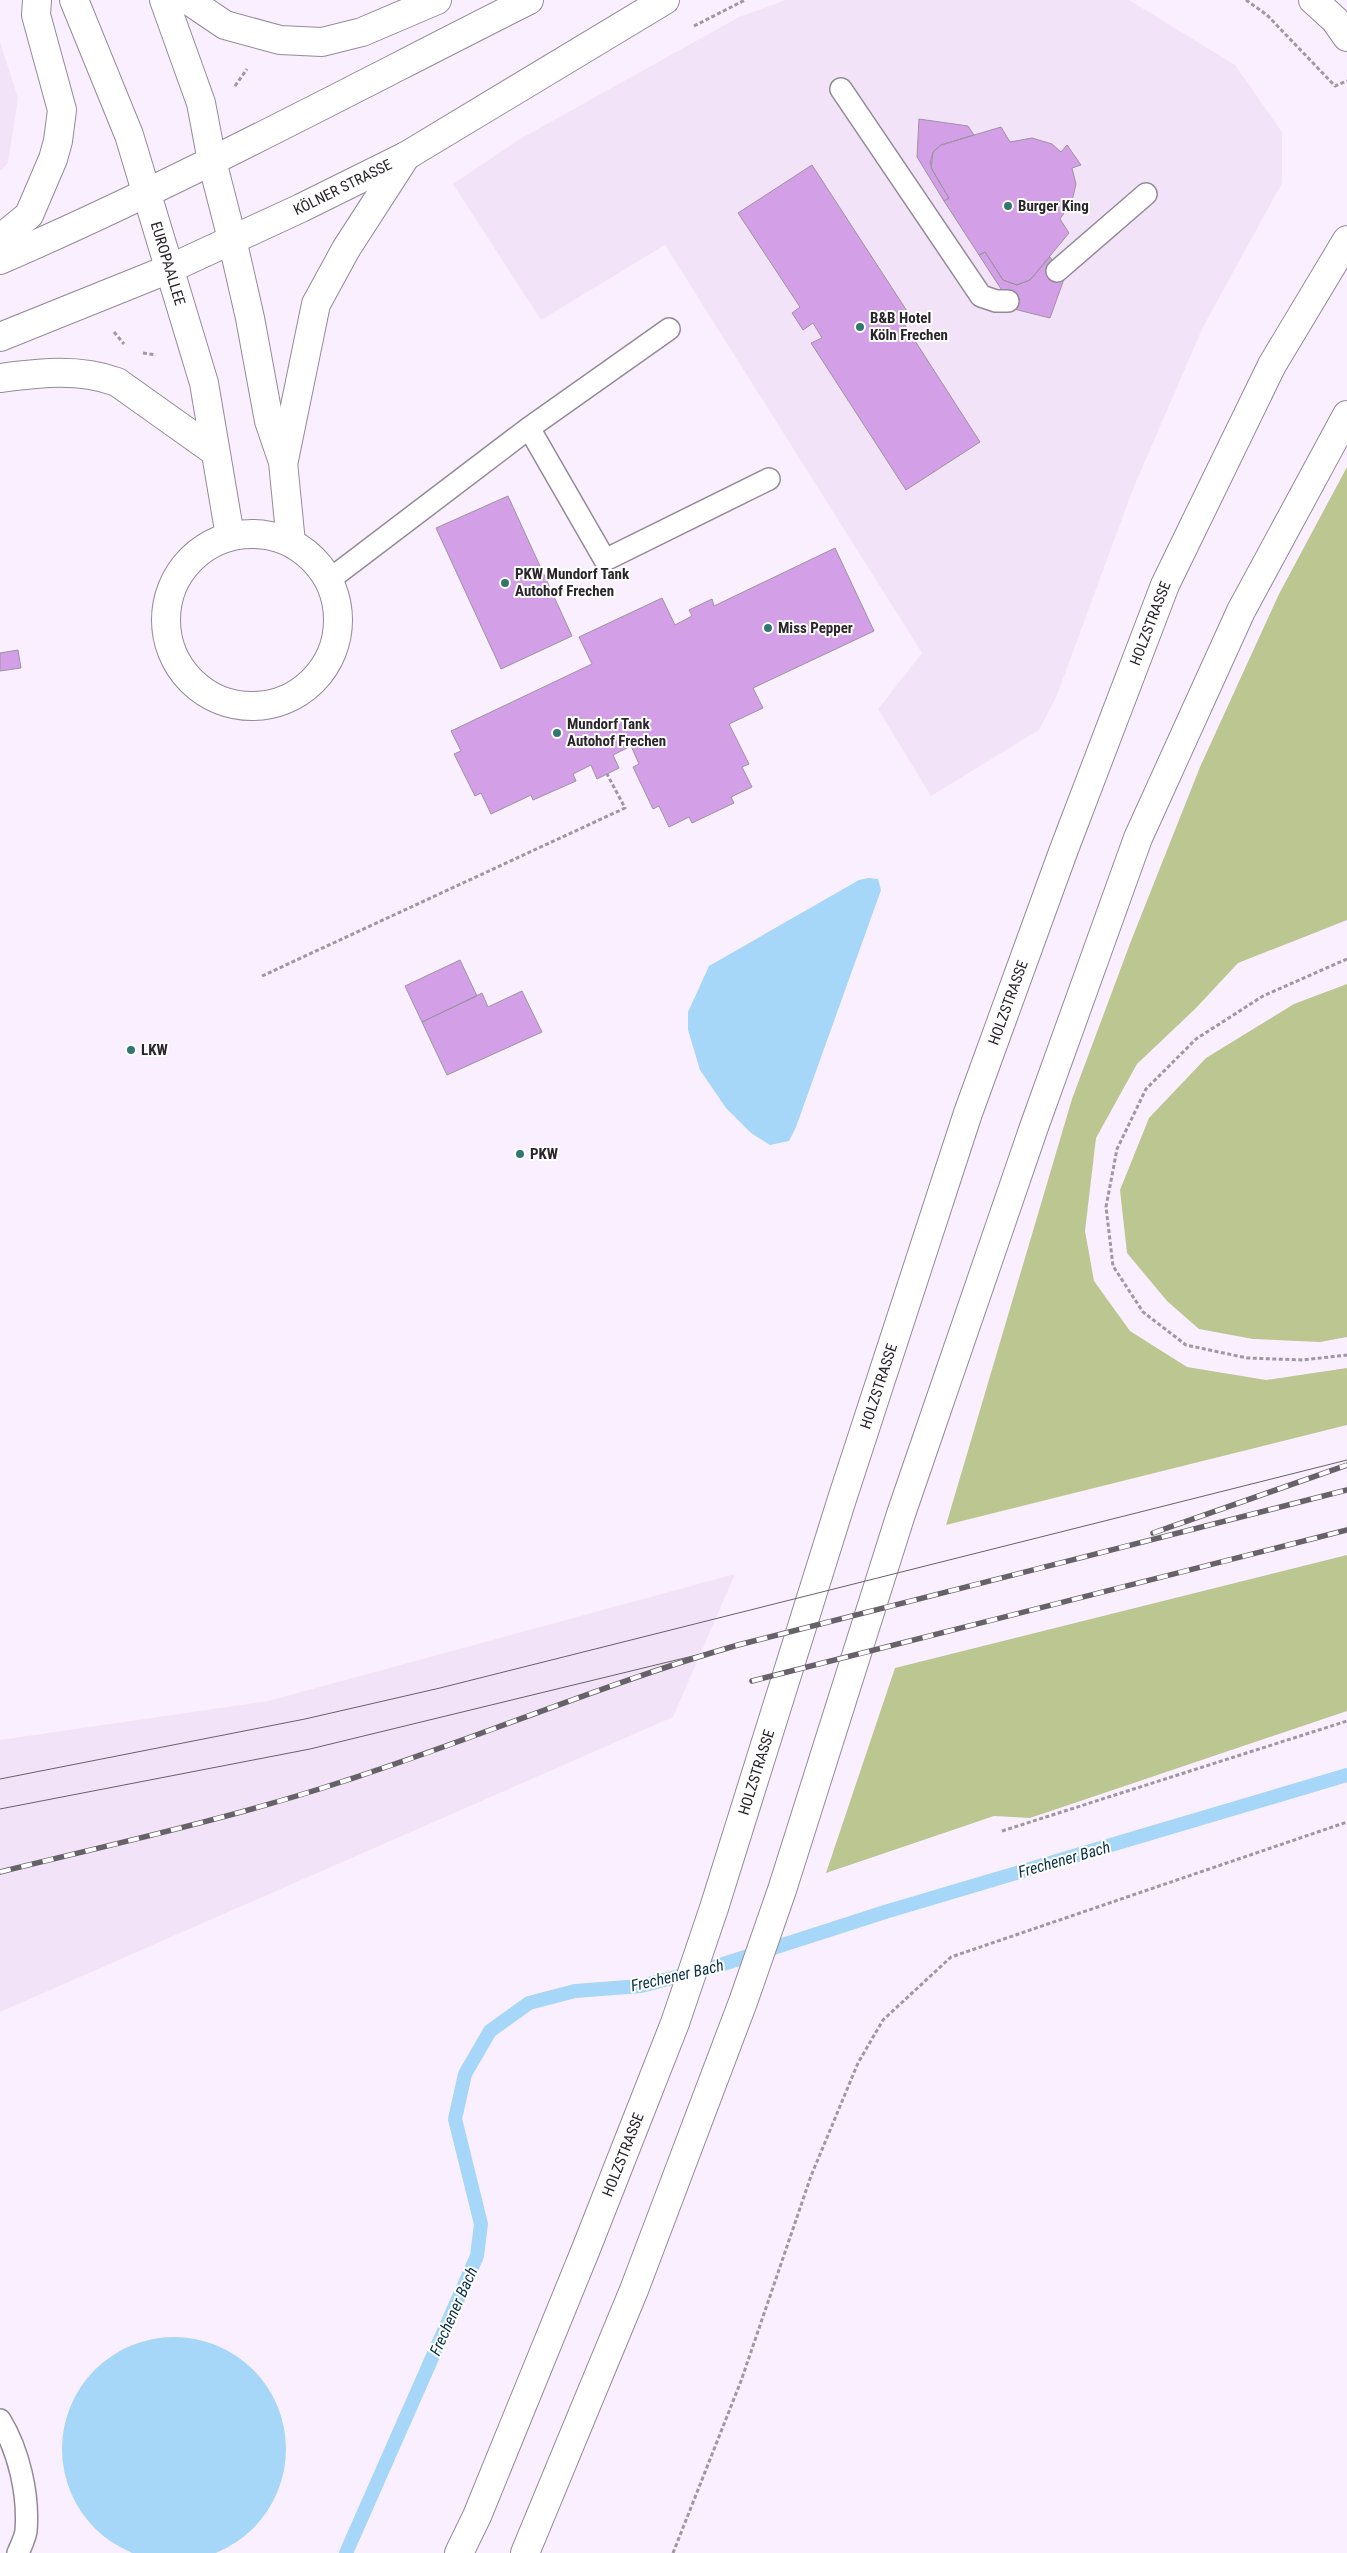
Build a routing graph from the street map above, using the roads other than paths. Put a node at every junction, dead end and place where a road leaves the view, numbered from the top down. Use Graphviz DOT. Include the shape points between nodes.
graph roads {
  1 [pos="37,0"];
  2 [pos="74,0"];
  3 [pos="164,0"];
  4 [pos="188,0"];
  5 [pos="437,0"];
  6 [pos="529,0"];
  7 [pos="665,0"];
  8 [pos="1313,0"];
  9 [pos="1347,37"];
  10 [pos="841,89"];
  11 [pos="406,156"];
  12 [pos="212,161"];
  13 [pos="146,192"];
  14 [pos="1146,194"];
  15 [pos="0,239"];
  16 [pos="232,239"];
  17 [pos="1347,240"];
  18 [pos="0,260"];
  19 [pos="169,269"];
  20 [pos="1057,272"];
  21 [pos="1008,301"];
  22 [pos="669,328"];
  23 [pos="0,337"];
  24 [pos="0,378"];
  25 [pos="1347,414"];
  26 [pos="529,428"];
  27 [pos="214,452"];
  28 [pos="283,462"];
  29 [pos="769,479"];
  30 [pos="230,536"];
  31 [pos="291,543"];
  32 [pos="329,580"];
  33 [pos="0,2420"];
  34 [pos="18,2553"];
  35 [pos="459,2553"];
  36 [pos="525,2553"];
  1 -- 15 [label="main road" via="36,15 62,110 58,140 29,215"];
  2 -- 13 [label="main road, EUROPAALLEE" via="126,128"];
  3 -- 12 [label="main road" via="200,103"];
  4 -- 5 [label="main road" via="226,25 280,40 322,42 362,32"];
  6 -- 12 [label="main road"];
  7 -- 11 [label="main road, KÖLNER STRASSE"];
  8 -- 9 [label="main road" via="1335,20"];
  10 -- 21 [label="lane" via="981,296 996,302"];
  11 -- 16 [label="main road, KÖLNER STRASSE"];
  11 -- 28 [label="main road" via="346,249 316,304"];
  12 -- 13 [label="main road"];
  12 -- 16 [label="main road"];
  13 -- 18 [label="main road" via="84,224"];
  13 -- 19 [label="main road, EUROPAALLEE"];
  14 -- 20 [label="lane"];
  16 -- 19 [label="main road, KÖLNER STRASSE"];
  16 -- 28 [label="main road" via="268,421"];
  17 -- 35 [label="main road, HOLZSTRASSE" via="1268,374 1165,585 968,1114 675,2023 586,2250"];
  19 -- 23 [label="main road, KÖLNER STRASSE"];
  19 -- 27 [label="main road, EUROPAALLEE" via="204,383"];
  22 -- 26 [label="lane"];
  24 -- 27 [label="main road" via="60,371 101,376 117,382"];
  25 -- 36 [label="main road" via="1240,611 1138,838 1037,1118 901,1514 782,1890 743,2002 634,2290"];
  26 -- 29 [label="lane" via="605,560"];
  26 -- 32 [label="lane"];
  27 -- 30 [label="main road, EUROPAALLEE"];
  28 -- 31 [label="main road"];
  30 -- 31 [label="main road" via="256,533"];
  30 -- 32 [label="main road" via="202,550 182,568 170,589 166,607 166,634 175,660 186,676 203,691 222,701 248,706 282,701 307,687 325,665 338,631 337,605"];
  31 -- 32 [label="main road" via="311,557"];
  33 -- 34 [label="lane" via="24,2487 26,2532"];
}
